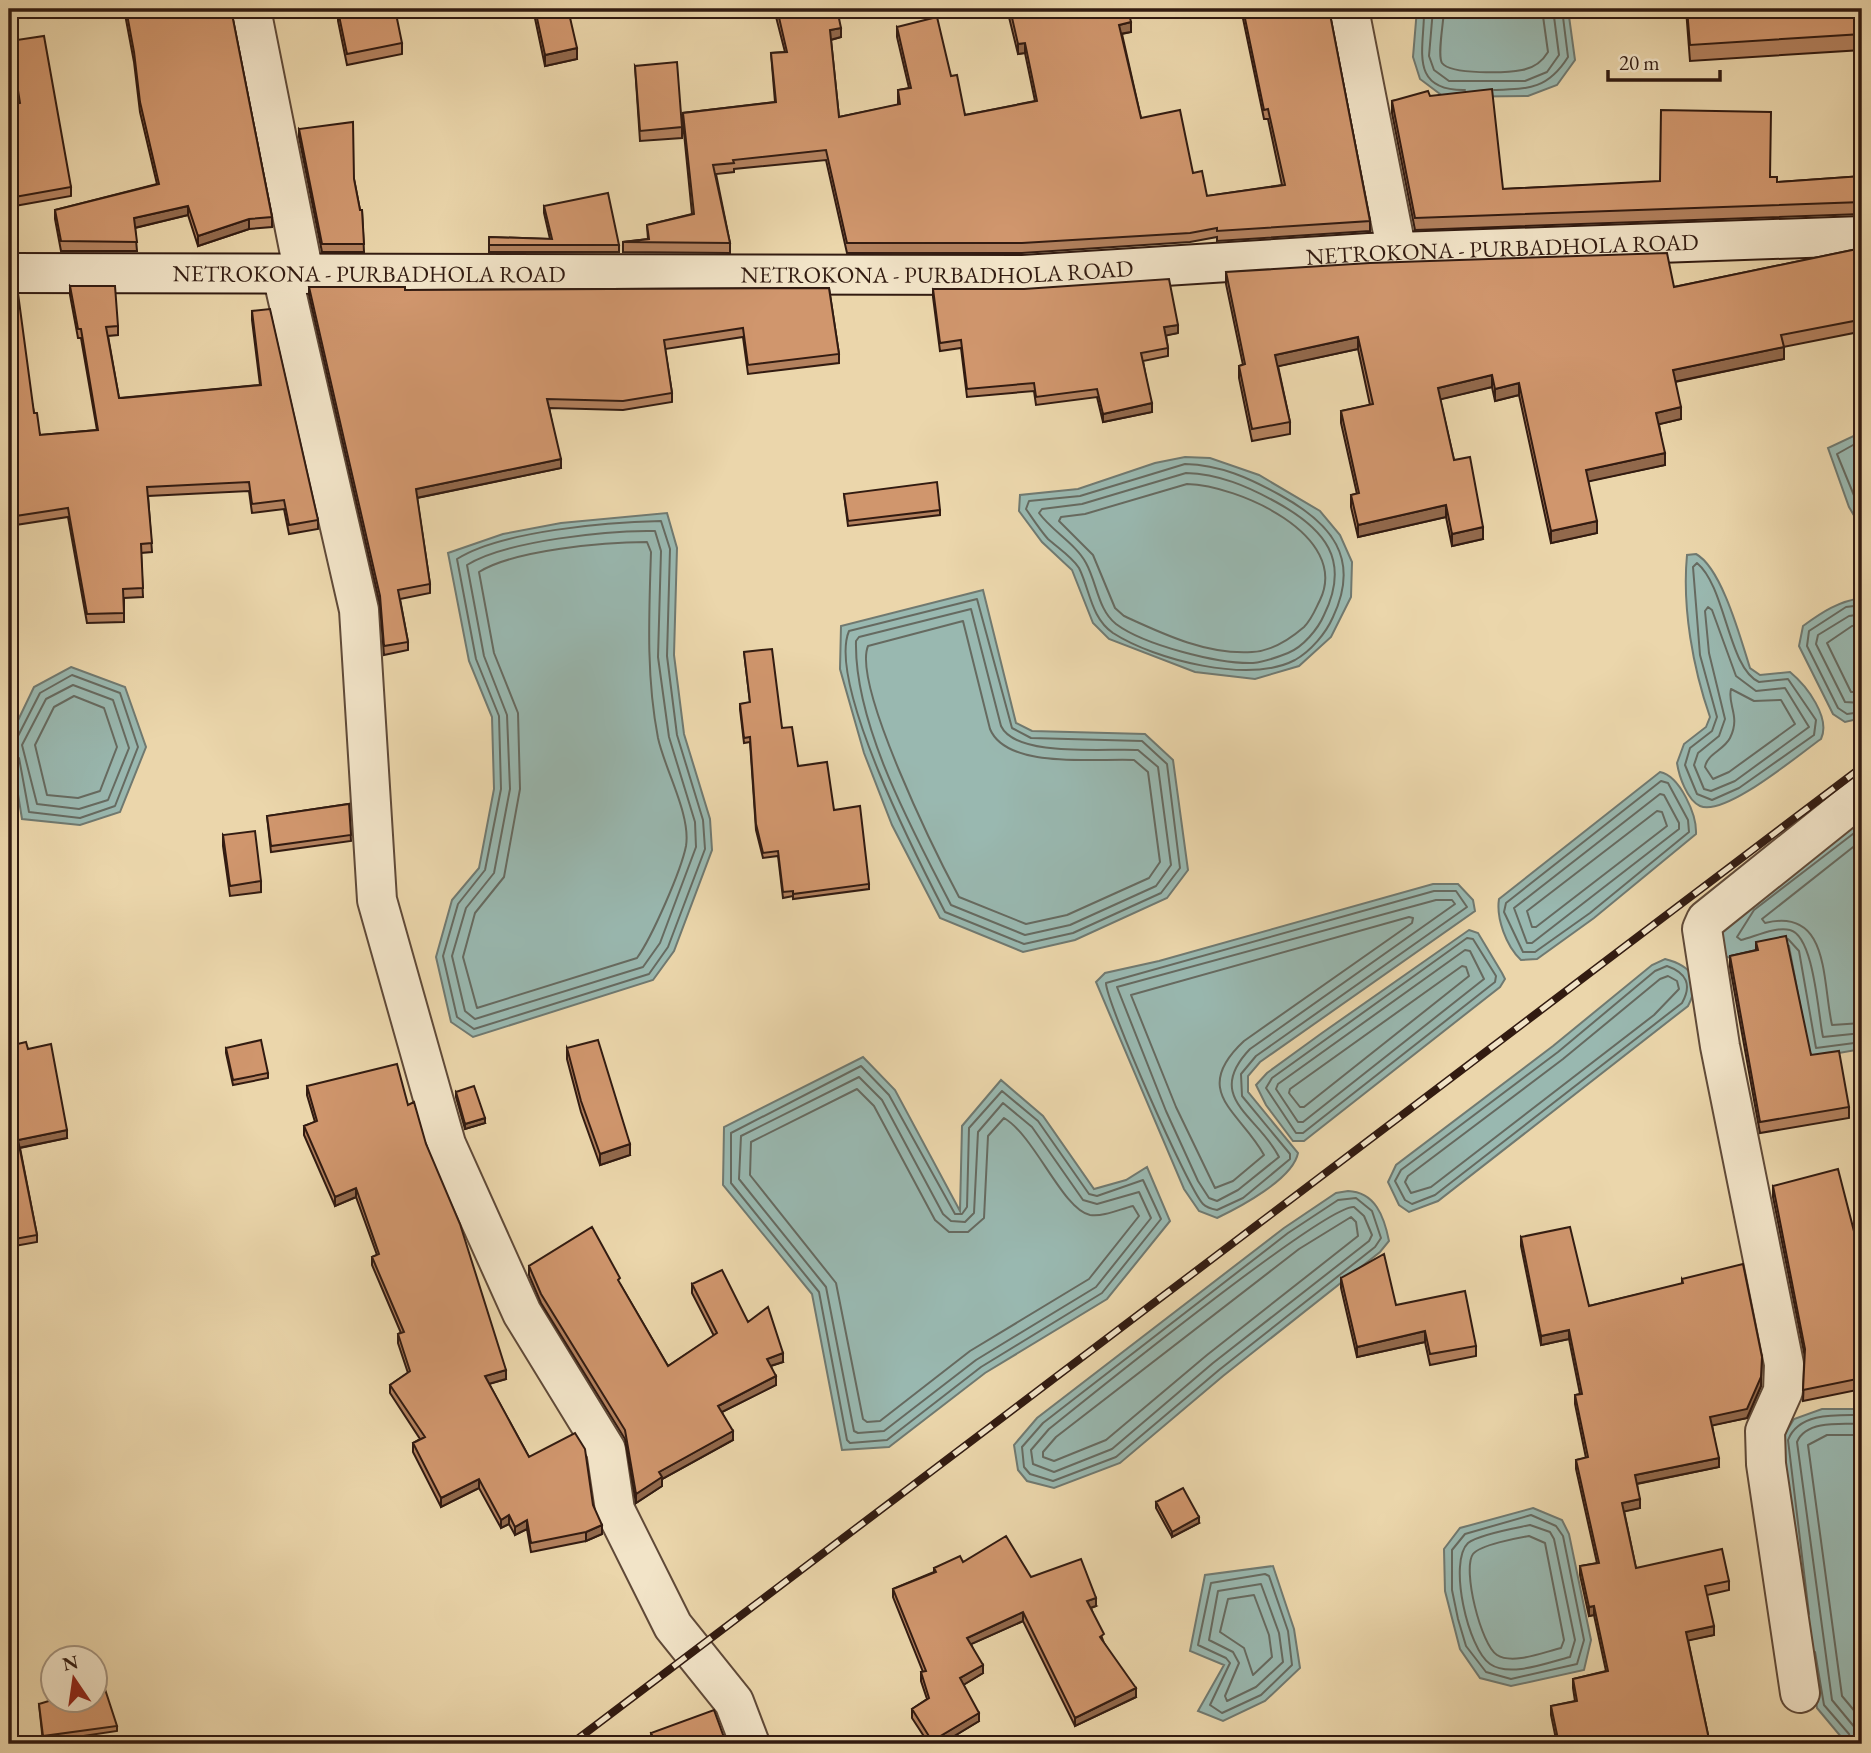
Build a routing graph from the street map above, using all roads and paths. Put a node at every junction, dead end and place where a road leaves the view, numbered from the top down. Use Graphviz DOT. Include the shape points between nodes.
graph roads {
  1 [pos="251,9"];
  2 [pos="1349,9"];
  3 [pos="1862,236"];
  4 [pos="1397,253"];
  5 [pos="9,273"];
  6 [pos="293,274"];
  7 [pos="1862,795"];
  8 [pos="1800,1693"];
  9 [pos="750,1744"];
  1 -- 6 [label="street"];
  2 -- 4 [label="street"];
  3 -- 4 [label="street, NETROKONA - PURBADHOLA ROAD"];
  4 -- 6 [label="street, NETROKONA - PURBADHOLA ROAD" via="1023,275"];
  5 -- 6 [label="street, NETROKONA - PURBADHOLA ROAD"];
  6 -- 9 [label="street" via="359,610 376,900 446,1144 522,1313 606,1450 615,1510 673,1626 734,1702"];
  7 -- 8 [label="street" via="1706,920 1702,929 1720,1046 1784,1364 1783,1391 1765,1431 1766,1464"];
}
